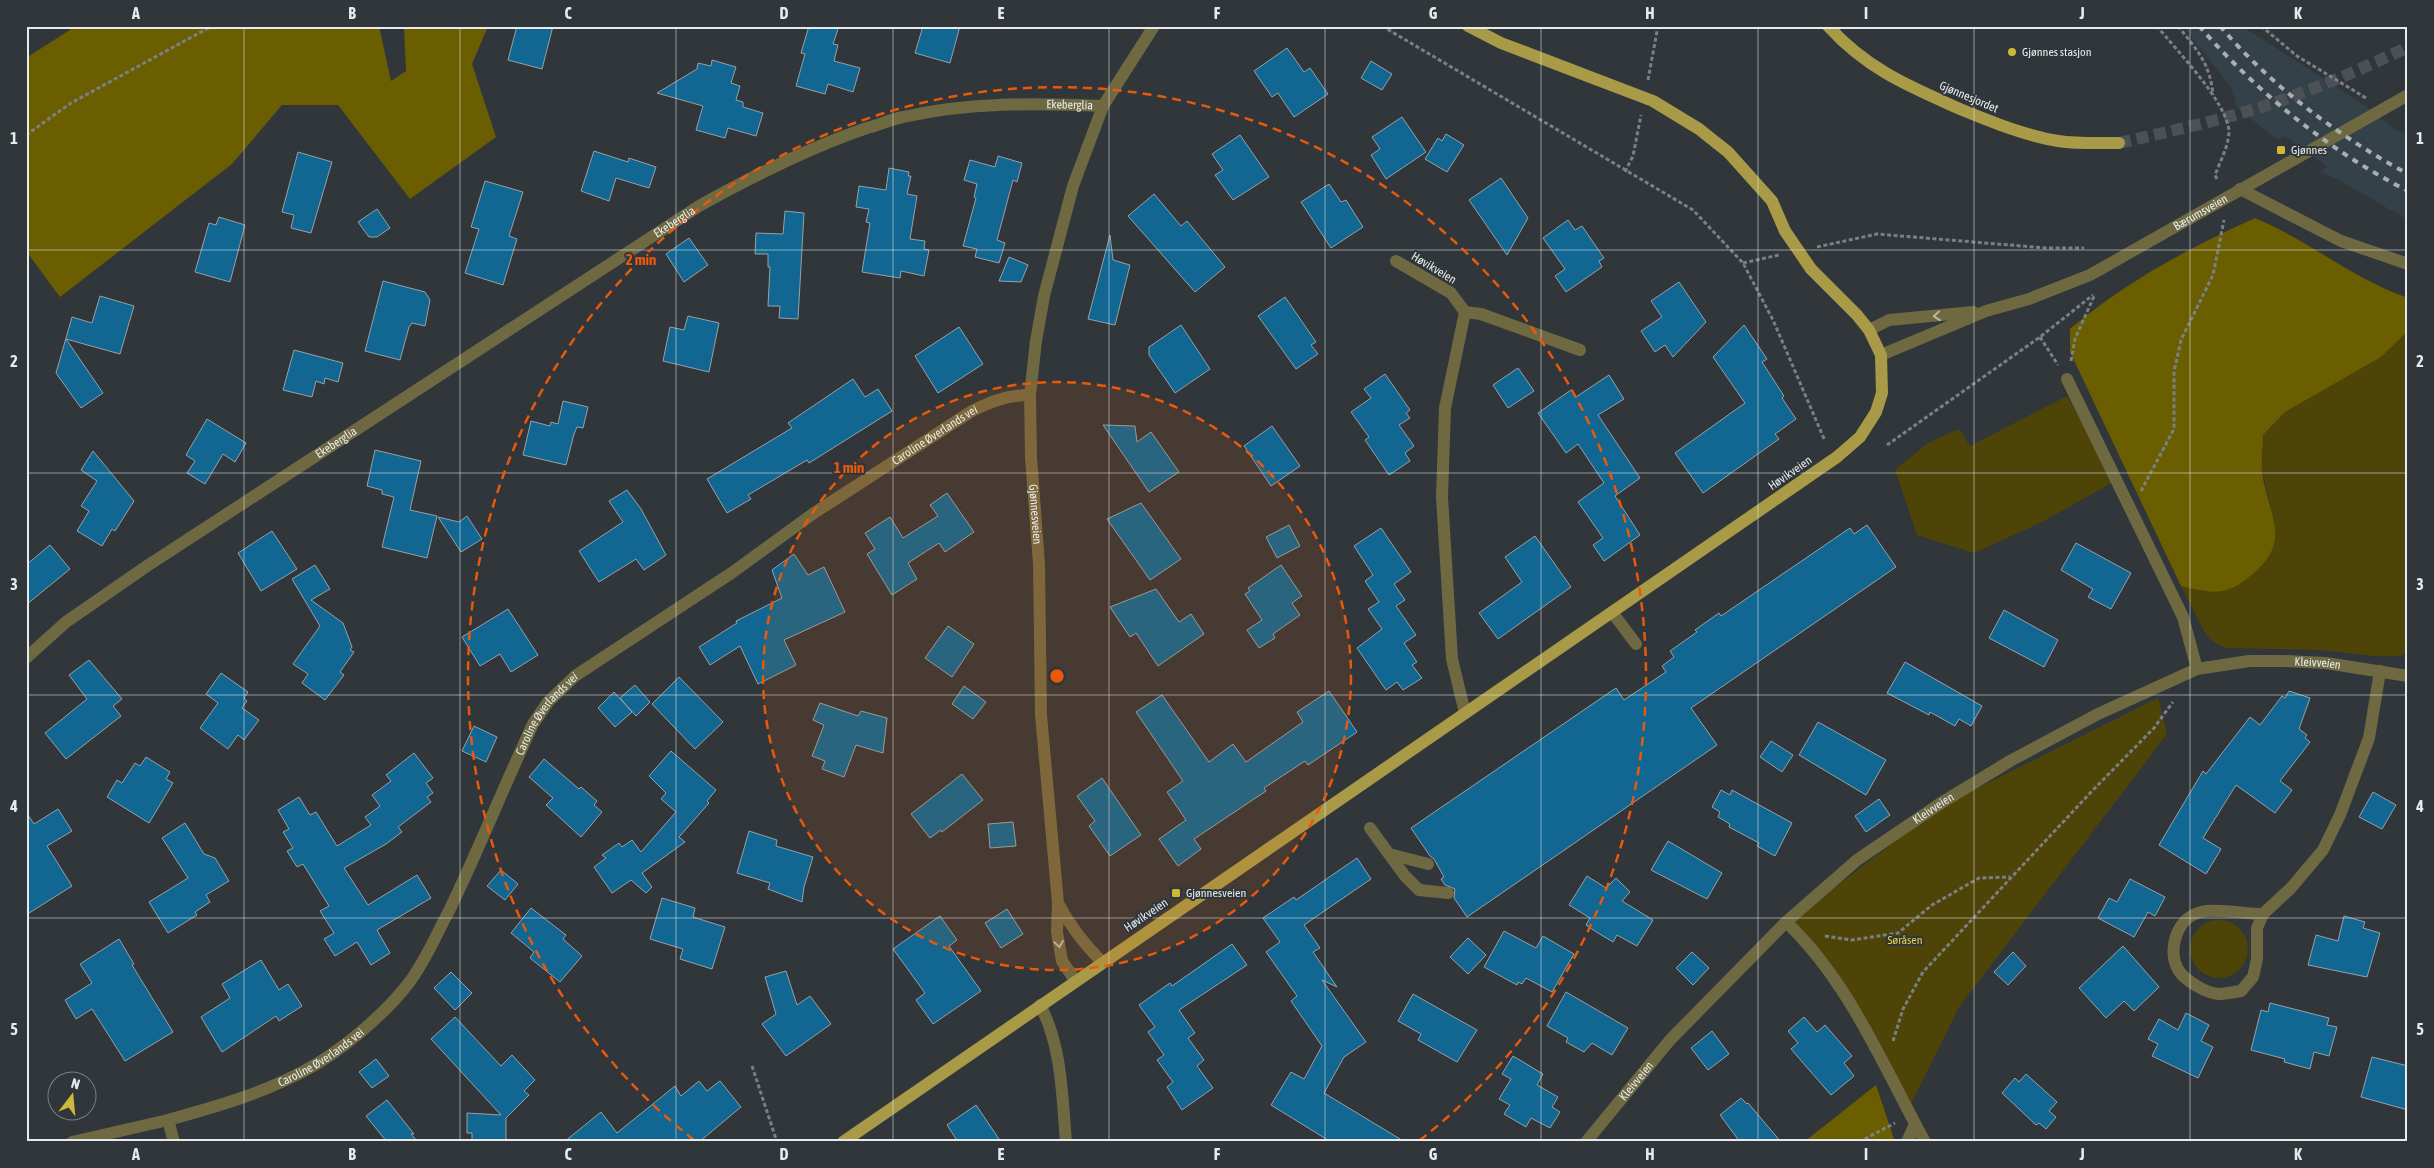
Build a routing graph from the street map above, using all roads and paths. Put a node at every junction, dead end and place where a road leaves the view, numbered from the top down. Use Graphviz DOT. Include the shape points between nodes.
graph roads {
  1 [pos="212,26"];
  2 [pos="1154,26"];
  3 [pos="1382,26"];
  4 [pos="1468,26"];
  5 [pos="1828,26"];
  6 [pos="2157,26"];
  7 [pos="2178,26"];
  8 [pos="2261,26"];
  9 [pos="2213,95"];
  10 [pos="2408,95"];
  11 [pos="2369,99"];
  12 [pos="1103,106"];
  13 [pos="26,135"];
  14 [pos="2119,143"];
  15 [pos="1634,156"];
  16 [pos="1625,172"];
  17 [pos="2220,184"];
  18 [pos="2240,189"];
  19 [pos="2224,220"];
  20 [pos="1877,234"];
  21 [pos="2084,248"];
  22 [pos="1756,260"];
  23 [pos="1396,261"];
  24 [pos="1743,263"];
  25 [pos="2408,264"];
  26 [pos="1986,311"];
  27 [pos="1465,312"];
  28 [pos="1869,330"];
  29 [pos="2040,337"];
  30 [pos="1580,350"];
  31 [pos="1881,355"];
  32 [pos="2064,375"];
  33 [pos="1030,395"];
  34 [pos="1824,441"];
  35 [pos="1887,445"];
  36 [pos="2132,509"];
  37 [pos="1612,612"];
  38 [pos="1636,644"];
  39 [pos="26,658"];
  40 [pos="2197,669"];
  41 [pos="2380,671"];
  42 [pos="2408,676"];
  43 [pos="2176,698"];
  44 [pos="1465,714"];
  45 [pos="1370,828"];
  46 [pos="1389,854"];
  47 [pos="1428,864"];
  48 [pos="2011,877"];
  49 [pos="1448,893"];
  50 [pos="1058,903"];
  51 [pos="2263,914"];
  52 [pos="1790,926"];
  53 [pos="1102,962"];
  54 [pos="1075,980"];
  55 [pos="1040,1005"];
  56 [pos="752,1066"];
  57 [pos="1885,1067"];
  58 [pos="168,1120"];
  59 [pos="1900,1120"];
  60 [pos="1915,1124"];
  61 [pos="72,1142"];
  62 [pos="174,1142"];
  63 [pos="777,1142"];
  64 [pos="843,1142"];
  65 [pos="1066,1142"];
  66 [pos="1586,1142"];
  67 [pos="1859,1142"];
  68 [pos="1907,1142"];
  69 [pos="1925,1142"];
  1 -- 13 [label="path" via="71,103"];
  2 -- 12 [label="street"];
  3 -- 16 [label="path"];
  4 -- 28 [label="main road, Høvikveien" via="1501,43 1653,101 1699,129 1728,152 1772,201 1785,231 1811,270 1837,292"];
  5 -- 14 [label="main road, Gjønnesjordet" via="1882,73 1996,124 2027,135 2059,141"];
  6 -- 9 [label="path"];
  7 -- 9 [label="path" via="2206,62"];
  8 -- 11 [label="path" via="2297,56"];
  9 -- 17 [label="path" via="2225,114 2229,132 2215,176"];
  10 -- 18 [label="street, Bærumsveien"];
  12 -- 33 [label="street, Ekeberglia" via="1073,186 1044,296"];
  12 -- 39 [label="street, Ekeberglia" via="1027,103 902,117 836,139 753,176 699,206 147,566 66,622"];
  15 -- 16 [label="path"];
  16 -- 24 [label="path" via="1692,210"];
  18 -- 25 [label="street" via="2341,242"];
  18 -- 26 [label="street, Bærumsveien" via="2090,275 2029,299"];
  19 -- 36 [label="path" via="2213,275 2179,348 2174,372 2174,429"];
  20 -- 21 [label="path"];
  22 -- 24 [label="path"];
  23 -- 27 [label="street, Høvikveien" via="1451,293"];
  24 -- 34 [label="path" via="1773,320"];
  26 -- 28 [label="street, Bærumsveien, one-way" via="1889,320"];
  26 -- 31 [label="street, Bærumsveien"];
  27 -- 30 [label="street" via="1481,314"];
  27 -- 44 [label="street" via="1446,408 1442,497 1452,659"];
  28 -- 31 [label="main road, Høvikveien"];
  29 -- 32 [label="path"];
  29 -- 32 [label="path" via="2095,293"];
  29 -- 35 [label="path"];
  31 -- 37 [label="main road, Høvikveien" via="1882,393 1876,412 1860,437 1837,457"];
  32 -- 36 [label="street"];
  33 -- 50 [label="street, Gjønnesveien" via="1039,564 1042,715"];
  33 -- 58 [label="street, Caroline Øverlands vei" via="1013,395 972,411 814,513 733,572 575,676 548,702 533,724 431,947 408,984 345,1043 305,1071 240,1100"];
  36 -- 40 [label="street" via="2183,617"];
  37 -- 38 [label="street"];
  37 -- 44 [label="main road, Høvikveien"];
  40 -- 41 [label="street, Kleivveien" via="2249,661 2284,660"];
  40 -- 52 [label="street, Kleivveien" via="2098,714 1941,802 1857,860"];
  41 -- 42 [label="street, Kleivveien"];
  41 -- 51 [label="street" via="2368,738 2340,815 2323,850 2291,888"];
  43 -- 48 [label="path" via="2154,728"];
  44 -- 53 [label="main road, Høvikveien"];
  45 -- 46 [label="street"];
  46 -- 47 [label="street"];
  46 -- 49 [label="street" via="1419,890"];
  48 -- 52 [label="path" via="1979,878 1932,905 1898,933 1852,940"];
  48 -- 57 [label="path" via="1923,972 1903,1009"];
  50 -- 53 [label="street, Gjønnesveien" via="1075,932"];
  50 -- 54 [label="street, Gjønnesveien, one-way" via="1057,932 1062,961"];
  51 -- 51 [label="street" via="2256,928 2257,959 2253,976 2241,991 2218,994 2194,984 2179,970 2175,954 2176,932 2188,917 2202,911"];
  52 -- 57 [label="street" via="1844,994"];
  52 -- 66 [label="street, Kleivveien" via="1670,1040"];
  53 -- 54 [label="main road, Høvikveien"];
  54 -- 55 [label="main road, Høvikveien"];
  55 -- 64 [label="main road, Høvikveien"];
  55 -- 65 [label="street" via="1049,1021 1060,1073"];
  56 -- 63 [label="path"];
  57 -- 60 [label="street"];
  58 -- 61 [label="street, Caroline Øverlands vei"];
  58 -- 62 [label="street"];
  59 -- 67 [label="path"];
  60 -- 68 [label="street"];
  60 -- 69 [label="street"];
}
